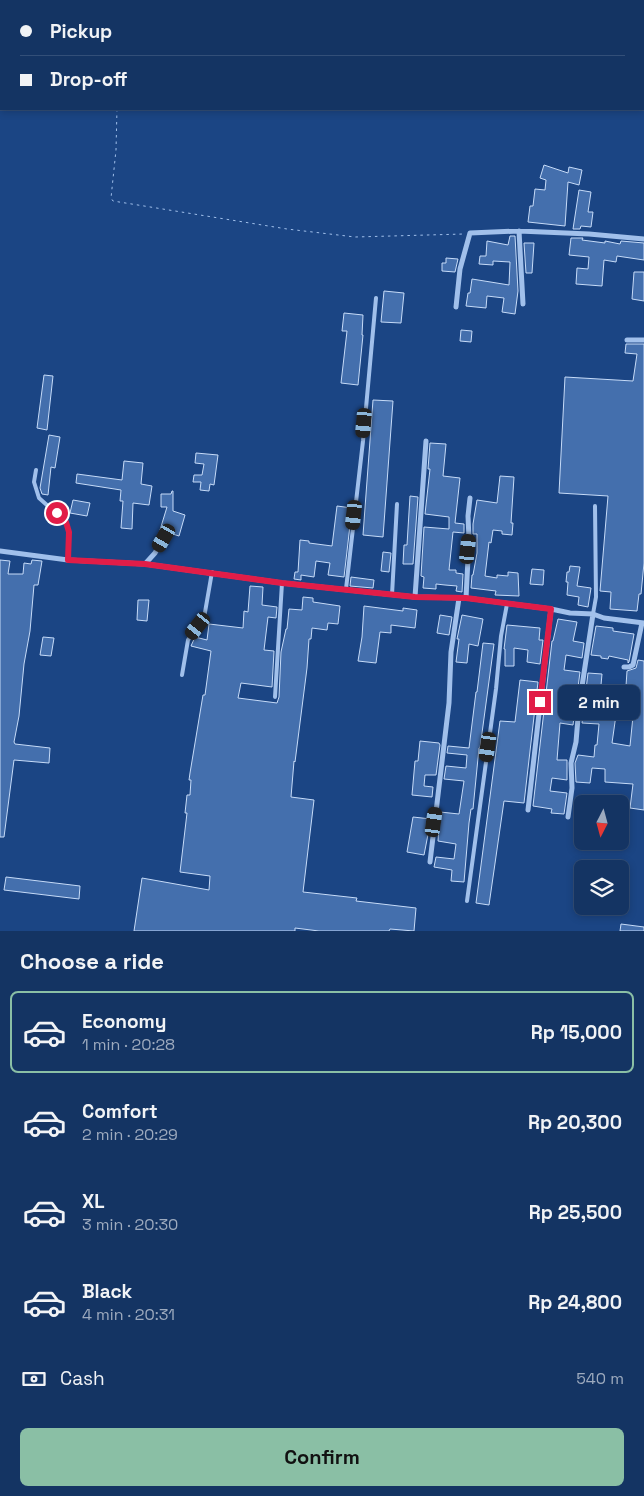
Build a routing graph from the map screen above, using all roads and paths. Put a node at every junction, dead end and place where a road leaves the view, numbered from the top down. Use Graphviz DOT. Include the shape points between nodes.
graph roads {
  1 [pos="117,110"];
  2 [pos="519,231"];
  3 [pos="470,234"];
  4 [pos="644,239"];
  5 [pos="376,298"];
  6 [pos="523,304"];
  7 [pos="456,307"];
  8 [pos="627,340"];
  9 [pos="644,340"];
  10 [pos="426,441"];
  11 [pos="36,470"];
  12 [pos="470,498"];
  13 [pos="397,504"];
  14 [pos="595,506"];
  15 [pos="164,538"];
  16 [pos="0,551"];
  17 [pos="68,560"];
  18 [pos="145,564"];
  19 [pos="212,572"];
  20 [pos="282,583"];
  21 [pos="346,589"];
  22 [pos="392,595"];
  23 [pos="415,597"];
  24 [pos="459,598"];
  25 [pos="466,598"];
  26 [pos="507,604"];
  27 [pos="551,609"];
  28 [pos="593,614"];
  29 [pos="643,623"];
  30 [pos="624,667"];
  31 [pos="182,675"];
  32 [pos="275,697"];
  33 [pos="528,810"];
  34 [pos="568,817"];
  35 [pos="430,862"];
  36 [pos="467,901"];
  1 -- 3 [label="path" via="113,201 287,229 355,236"];
  2 -- 3 [label="street"];
  2 -- 4 [label="street"];
  2 -- 6 [label="street"];
  3 -- 7 [label="street" via="460,269"];
  5 -- 21 [label="lane"];
  8 -- 9 [label="street"];
  10 -- 23 [label="street"];
  11 -- 17 [label="lane" via="34,482 38,498 66,522"];
  12 -- 25 [label="street"];
  13 -- 22 [label="lane"];
  14 -- 28 [label="lane" via="596,597"];
  15 -- 18 [label="street"];
  16 -- 17 [label="street"];
  17 -- 18 [label="street"];
  18 -- 19 [label="street"];
  19 -- 20 [label="street"];
  19 -- 31 [label="lane" via="204,618 188,640"];
  20 -- 21 [label="street"];
  20 -- 32 [label="lane"];
  21 -- 22 [label="street"];
  22 -- 23 [label="street"];
  23 -- 24 [label="street"];
  24 -- 25 [label="street"];
  24 -- 35 [label="street"];
  25 -- 26 [label="street"];
  26 -- 27 [label="street"];
  26 -- 36 [label="lane"];
  27 -- 28 [label="street"];
  27 -- 33 [label="street"];
  28 -- 29 [label="street"];
  28 -- 34 [label="street" via="578,706"];
  29 -- 30 [label="street" via="633,664"];
}
